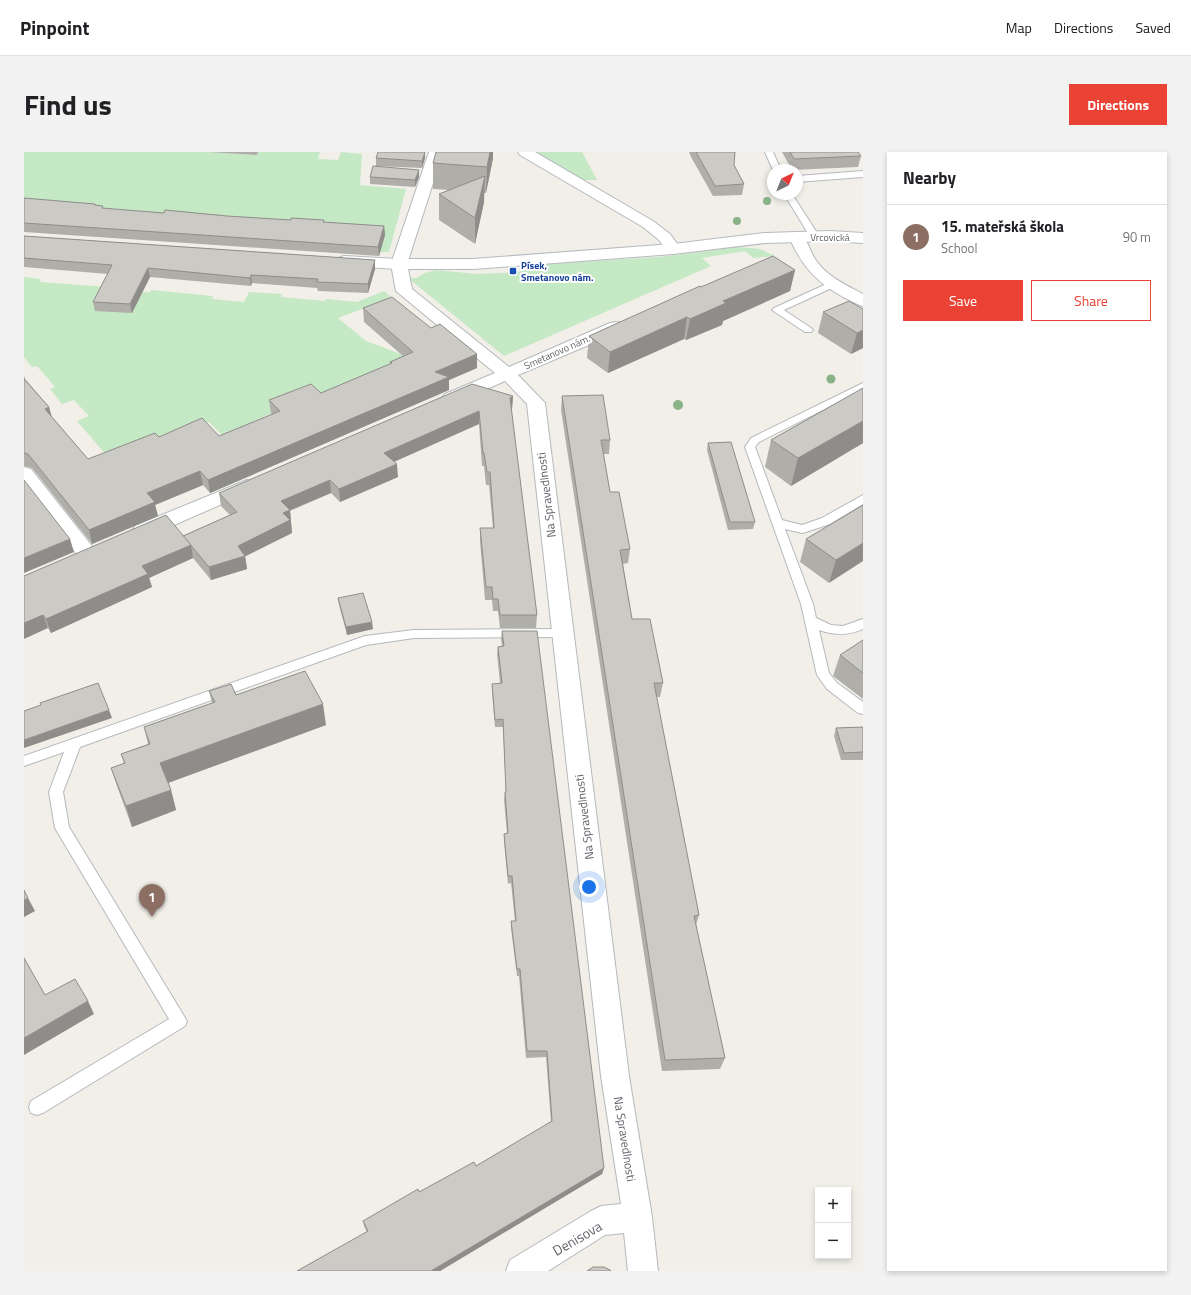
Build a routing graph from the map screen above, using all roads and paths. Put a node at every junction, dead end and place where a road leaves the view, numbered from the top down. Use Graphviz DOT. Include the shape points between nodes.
graph roads {
  1 [pos="436,152"];
  2 [pos="525,152"];
  3 [pos="769,152"];
  4 [pos="774,164"];
  5 [pos="863,174"];
  6 [pos="803,179"];
  7 [pos="792,200"];
  8 [pos="814,236"];
  9 [pos="797,237"];
  10 [pos="863,238"];
  11 [pos="674,249"];
  12 [pos="330,260"];
  13 [pos="399,264"];
  14 [pos="833,284"];
  15 [pos="863,301"];
  16 [pos="630,320"];
  17 [pos="808,330"];
  18 [pos="507,374"];
  19 [pos="863,386"];
  20 [pos="437,404"];
  21 [pos="24,474"];
  22 [pos="264,479"];
  23 [pos="863,499"];
  24 [pos="777,523"];
  25 [pos="127,538"];
  26 [pos="88,555"];
  27 [pos="811,621"];
  28 [pos="863,623"];
  29 [pos="562,633"];
  30 [pos="863,709"];
  31 [pos="74,744"];
  32 [pos="24,761"];
  33 [pos="37,1107"];
  34 [pos="637,1217"];
  35 [pos="521,1271"];
  36 [pos="643,1271"];
  1 -- 13 [label="street" via="425,173"];
  2 -- 11 [label="street" via="648,224 665,237"];
  3 -- 4 [label="lane"];
  5 -- 6 [label="lane"];
  7 -- 8 [label="lane"];
  8 -- 9 [label="street, Vrcovická"];
  8 -- 10 [label="street, Vrcovická"];
  9 -- 11 [label="street" via="765,238"];
  9 -- 14 [label="street" via="807,259"];
  11 -- 13 [label="street" via="473,264"];
  12 -- 13 [label="street"];
  13 -- 18 [label="street" via="404,291"];
  14 -- 15 [label="street"];
  14 -- 17 [label="lane" via="777,310"];
  16 -- 18 [label="street, Smetanovo nám."];
  18 -- 20 [label="street, Smetanovo nám."];
  18 -- 29 [label="street, Na Spravedlnosti" via="536,403"];
  19 -- 24 [label="lane" via="755,440 750,447"];
  21 -- 26 [label="street"];
  22 -- 25 [label="street"];
  23 -- 24 [label="lane" via="826,521 802,530"];
  24 -- 27 [label="lane"];
  27 -- 28 [label="lane" via="836,631 854,629"];
  27 -- 30 [label="lane" via="824,675 832,686"];
  29 -- 31 [label="lane" via="414,634 365,641"];
  29 -- 34 [label="street, Na Spravedlnosti" via="615,1076"];
  31 -- 32 [label="lane"];
  31 -- 33 [label="lane" via="56,792 62,828 179,1021"];
  34 -- 35 [label="street, Denisova" via="601,1221"];
  34 -- 36 [label="street, Na Spravedlnosti"];
}
